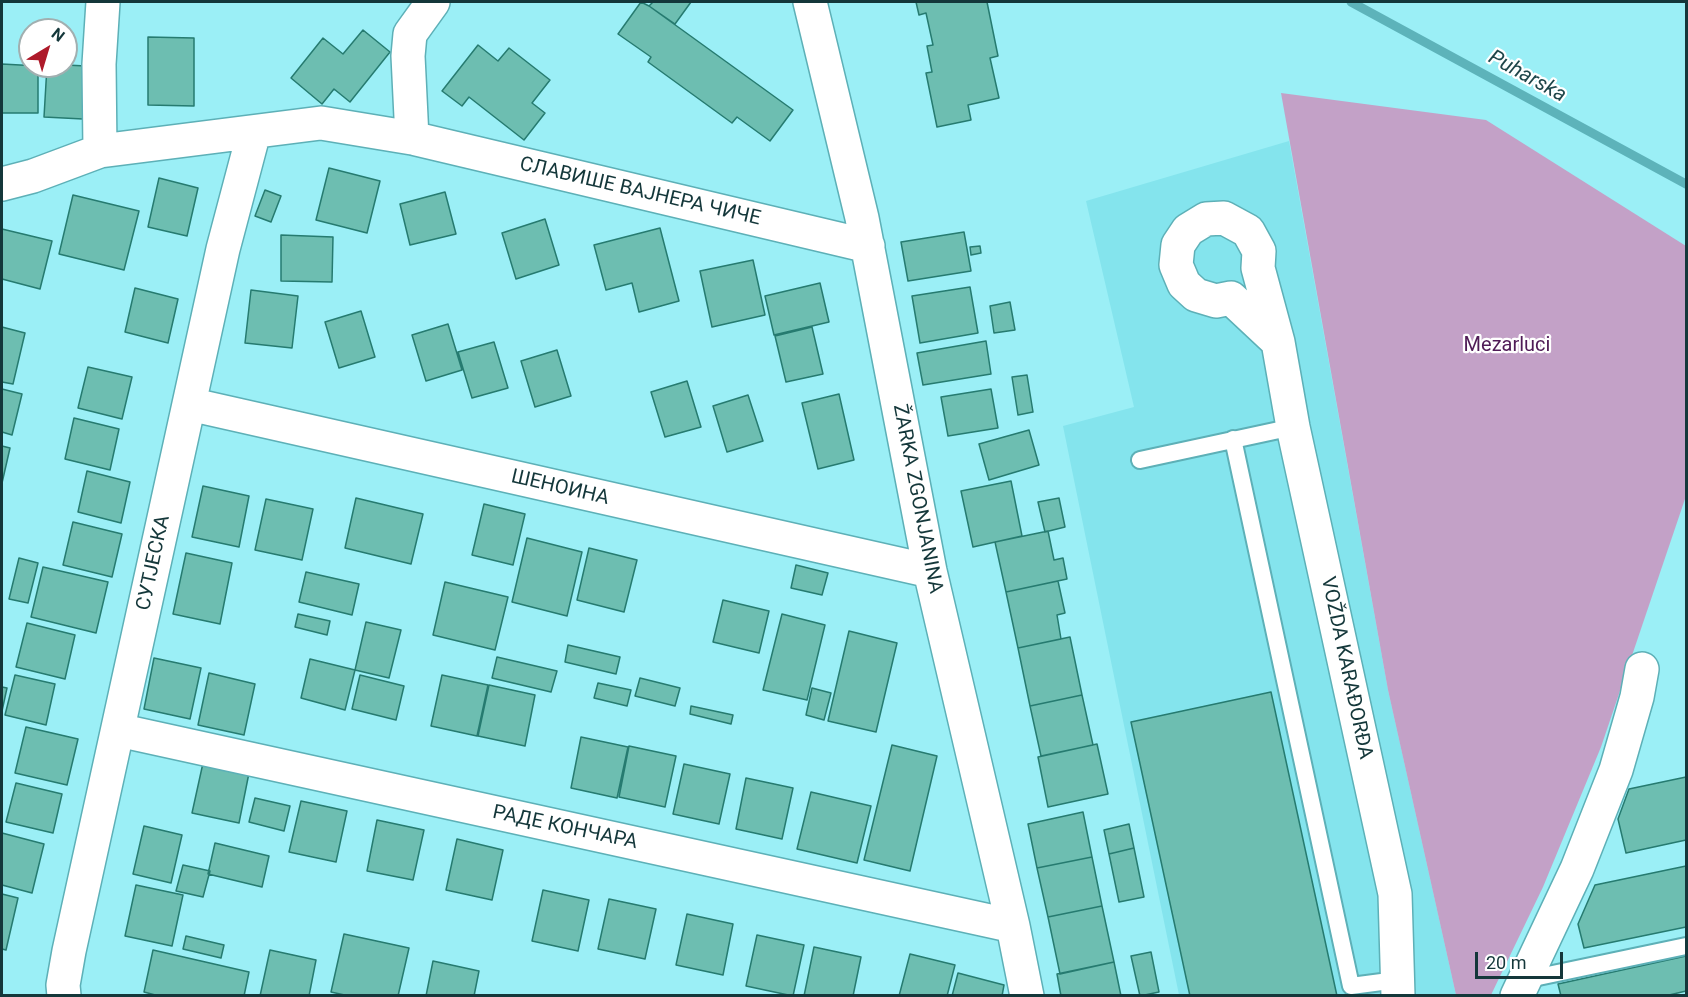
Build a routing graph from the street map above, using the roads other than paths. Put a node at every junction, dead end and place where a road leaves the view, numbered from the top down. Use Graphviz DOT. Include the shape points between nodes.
graph roads {
  1 [pos="102,2"];
  2 [pos="433,2"];
  3 [pos="810,2"];
  4 [pos="254,132"];
  5 [pos="412,138"];
  6 [pos="100,151"];
  7 [pos="2,184"];
  8 [pos="868,246"];
  9 [pos="1278,342"];
  10 [pos="189,404"];
  11 [pos="1293,427"];
  12 [pos="1233,439"];
  13 [pos="1140,460"];
  14 [pos="930,572"];
  15 [pos="1642,669"];
  16 [pos="118,730"];
  17 [pos="1013,926"];
  18 [pos="1686,946"];
  19 [pos="1397,988"];
  20 [pos="1521,988"];
  21 [pos="64,996"];
  22 [pos="1027,996"];
  1 -- 6 [label="street"];
  2 -- 5 [label="street" via="410,34"];
  3 -- 8 [label="street, ŽARKA ZGONJANINA"];
  4 -- 5 [label="street, СЛАВИШЕ ВАЈНЕРА ЧИЧЕ" via="321,123"];
  4 -- 6 [label="street, СЛАВИШЕ ВАЈНЕРА ЧИЧЕ"];
  4 -- 10 [label="street, СУТЈЕСКА"];
  5 -- 8 [label="street, СЛАВИШЕ ВАЈНЕРА ЧИЧЕ"];
  6 -- 7 [label="street, СЛАВИШЕ ВАЈНЕРА ЧИЧЕ"];
  8 -- 14 [label="street, ŽARKA ZGONJANINA"];
  9 -- 11 [label="street, VOŽDA KARAĐORĐA"];
  10 -- 14 [label="street, ШЕНОИНА"];
  10 -- 16 [label="street, СУТЈЕСКА"];
  11 -- 12 [label="lane"];
  11 -- 19 [label="street, VOŽDA KARAĐORĐA" via="1395,894"];
  12 -- 13 [label="lane"];
  12 -- 19 [label="lane" via="1351,986"];
  14 -- 17 [label="street, ŽARKA ZGONJANINA"];
  15 -- 20 [label="street" via="1617,770 1577,869"];
  16 -- 17 [label="street, РАДЕ КОНЧАРА"];
  16 -- 21 [label="street, СУТЈЕСКА" via="69,951"];
  17 -- 22 [label="street, ŽARKA ZGONJANINA"];
  18 -- 20 [label="lane"];
}
